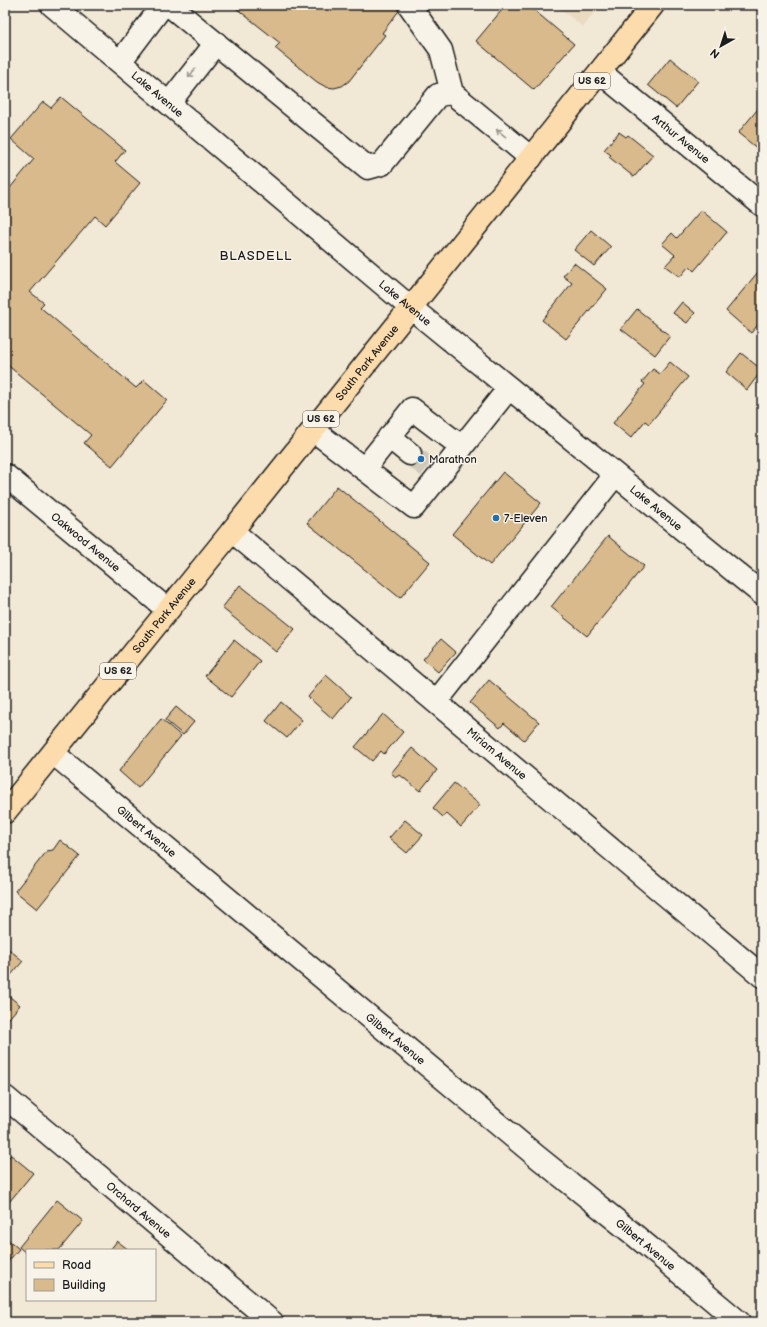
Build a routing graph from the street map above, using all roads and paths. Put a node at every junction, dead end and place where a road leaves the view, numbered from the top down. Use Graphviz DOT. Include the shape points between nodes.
graph roads {
  1 [pos="52,5"];
  2 [pos="163,5"];
  3 [pos="169,5"];
  4 [pos="410,5"];
  5 [pos="653,5"];
  6 [pos="192,12"];
  7 [pos="216,43"];
  8 [pos="120,62"];
  9 [pos="600,72"];
  10 [pos="452,93"];
  11 [pos="169,103"];
  12 [pos="531,158"];
  13 [pos="762,205"];
  14 [pos="410,307"];
  15 [pos="509,388"];
  16 [pos="313,430"];
  17 [pos="389,437"];
  18 [pos="462,447"];
  19 [pos="410,454"];
  20 [pos="364,469"];
  21 [pos="5,474"];
  22 [pos="615,475"];
  23 [pos="232,531"];
  24 [pos="762,594"];
  25 [pos="168,610"];
  26 [pos="436,702"];
  27 [pos="53,753"];
  28 [pos="5,812"];
  29 [pos="762,976"];
  30 [pos="5,1097"];
  31 [pos="272,1322"];
  32 [pos="739,1322"];
  1 -- 8 [label="street, Lake Avenue"];
  2 -- 8 [label="street"];
  3 -- 6 [label="street"];
  4 -- 10 [label="street" via="441,50"];
  5 -- 9 [label="main road, South Park Avenue / US 62"];
  6 -- 7 [label="street"];
  7 -- 10 [label="street" via="368,168 382,164 438,95"];
  7 -- 11 [label="street, one-way"];
  8 -- 11 [label="street, Lake Avenue"];
  9 -- 12 [label="main road, South Park Avenue / US 62"];
  9 -- 13 [label="street, Arthur Avenue"];
  12 -- 10 [label="street, one-way"];
  11 -- 14 [label="street, Lake Avenue"];
  12 -- 14 [label="main road, South Park Avenue / US 62"];
  14 -- 15 [label="street, Lake Avenue"];
  14 -- 16 [label="main road, South Park Avenue / US 62"];
  15 -- 18 [label="street"];
  15 -- 22 [label="street, Lake Avenue"];
  16 -- 20 [label="street"];
  16 -- 23 [label="main road, South Park Avenue / US 62"];
  17 -- 18 [label="street" via="412,409"];
  17 -- 19 [label="street"];
  17 -- 20 [label="street"];
  18 -- 20 [label="street" via="435,473 414,507"];
  21 -- 25 [label="street, Oakwood Avenue"];
  22 -- 24 [label="street, Lake Avenue"];
  22 -- 26 [label="street"];
  23 -- 25 [label="main road, South Park Avenue / US 62"];
  23 -- 26 [label="street, Miriam Avenue"];
  25 -- 27 [label="main road, South Park Avenue / US 62"];
  26 -- 29 [label="street, Miriam Avenue"];
  27 -- 28 [label="main road, South Park Avenue / US 62"];
  27 -- 32 [label="street, Gilbert Avenue"];
  30 -- 31 [label="street, Orchard Avenue"];
}
